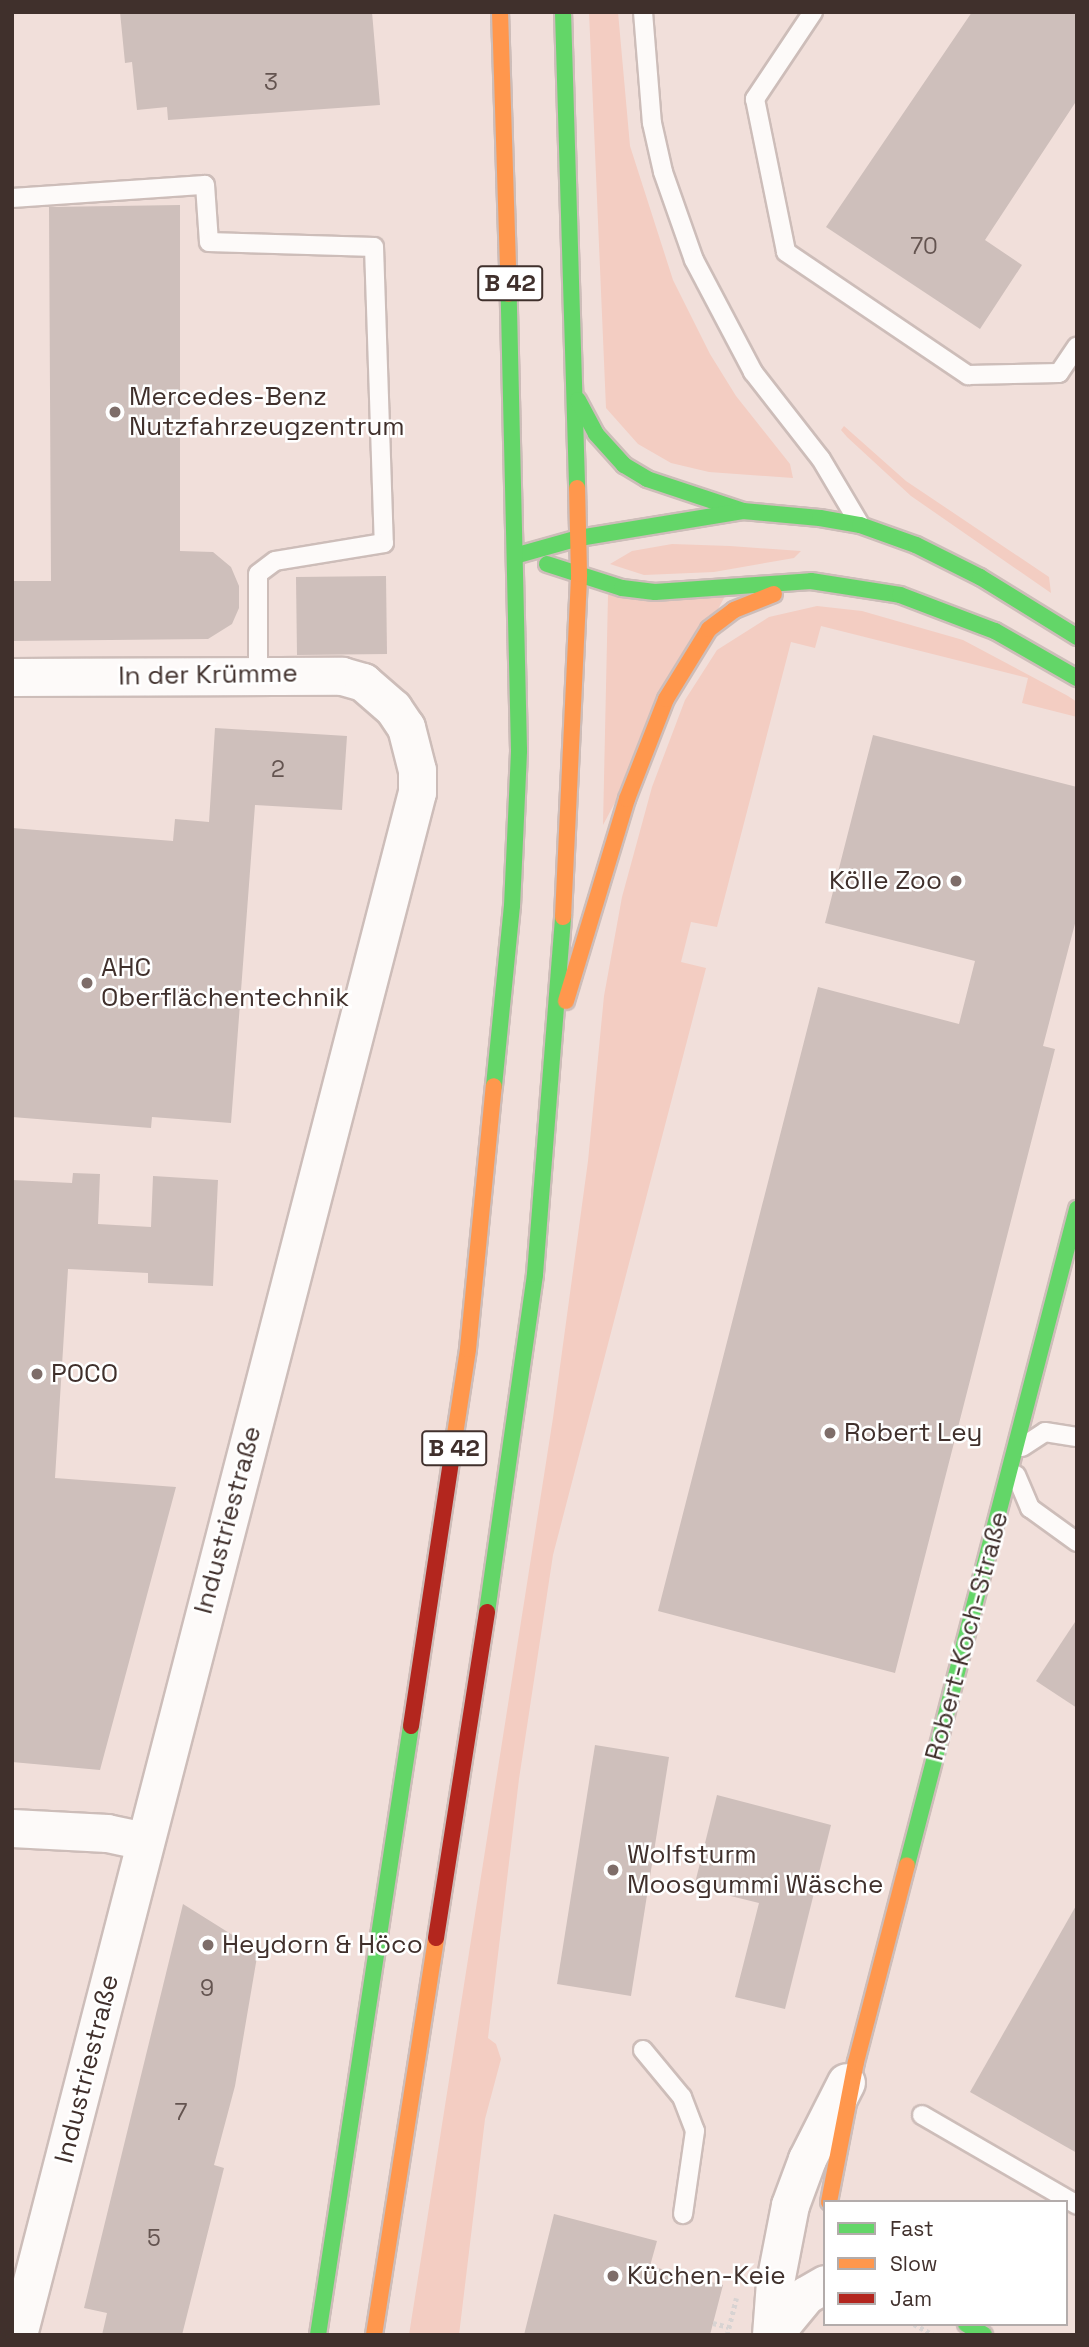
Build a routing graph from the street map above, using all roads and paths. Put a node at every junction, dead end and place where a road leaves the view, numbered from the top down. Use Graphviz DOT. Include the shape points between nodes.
graph roads {
  1 [pos="500,12"];
  2 [pos="563,12"];
  3 [pos="643,12"];
  4 [pos="813,12"];
  5 [pos="12,198"];
  6 [pos="1077,346"];
  7 [pos="577,398"];
  8 [pos="743,511"];
  9 [pos="860,525"];
  10 [pos="579,538"];
  11 [pos="518,555"];
  12 [pos="579,574"];
  13 [pos="811,581"];
  14 [pos="1077,637"];
  15 [pos="258,675"];
  16 [pos="12,677"];
  17 [pos="1077,678"];
  18 [pos="393,708"];
  19 [pos="558,1026"];
  20 [pos="1077,1209"];
  21 [pos="1077,1437"];
  22 [pos="1013,1457"];
  23 [pos="1077,1542"];
  24 [pos="12,1828"];
  25 [pos="145,1841"];
  26 [pos="643,2050"];
  27 [pos="856,2062"];
  28 [pos="922,2115"];
  29 [pos="829,2200"];
  30 [pos="1077,2205"];
  31 [pos="683,2214"];
  32 [pos="823,2285"];
  33 [pos="918,2326"];
  34 [pos="969,2326"];
  35 [pos="18,2335"];
  36 [pos="318,2335"];
  37 [pos="374,2335"];
  38 [pos="772,2335"];
  39 [pos="934,2335"];
  40 [pos="985,2335"];
  1 -- 11 [label="main road, B 42"];
  2 -- 7 [label="main road, B 42"];
  3 -- 9 [label="lane" via="652,124 663,172 694,260 753,372 821,459"];
  4 -- 6 [label="lane" via="755,99 786,252 968,375 1059,373"];
  5 -- 15 [label="lane" via="205,185 209,242 374,247 384,543 275,561 258,574"];
  7 -- 8 [label="main road" via="596,434 624,465 648,480"];
  7 -- 10 [label="main road, B 42"];
  8 -- 9 [label="main road"];
  8 -- 10 [label="main road"];
  9 -- 14 [label="main road" via="955,563"];
  10 -- 11 [label="main road"];
  10 -- 12 [label="main road, B 42"];
  11 -- 12 [label="main road"];
  11 -- 36 [label="main road, B 42" via="519,750 512,906 487,1187 435,1591"];
  12 -- 13 [label="main road" via="655,592"];
  12 -- 19 [label="main road, B 42"];
  13 -- 17 [label="main road" via="851,584 944,609"];
  13 -- 19 [label="main road" via="734,610 709,629 685,663 627,799"];
  15 -- 16 [label="street, In der Krümme"];
  15 -- 18 [label="street, In der Krümme" via="322,674 353,679 379,691"];
  18 -- 25 [label="street, Industriestraße" via="414,750 417,792"];
  19 -- 37 [label="main road, B 42" via="535,1274 491,1588"];
  20 -- 22 [label="main road, Robert-Koch-Straße"];
  21 -- 22 [label="lane" via="1045,1432 1033,1436"];
  22 -- 23 [label="lane" via="1018,1485 1030,1508"];
  22 -- 27 [label="main road, Robert-Koch-Straße"];
  24 -- 25 [label="street" via="107,1833"];
  25 -- 35 [label="street, Industriestraße"];
  26 -- 31 [label="lane" via="682,2097 695,2131"];
  27 -- 29 [label="main road, Robert-Koch-Straße"];
  27 -- 38 [label="street, Robert-Koch-Straße" via="797,2182 779,2256"];
  28 -- 30 [label="lane"];
  32 -- 38 [label="street, Robert-Koch-Straße" via="806,2295"];
  33 -- 39 [label="path"];
  34 -- 40 [label="main road"];
}
